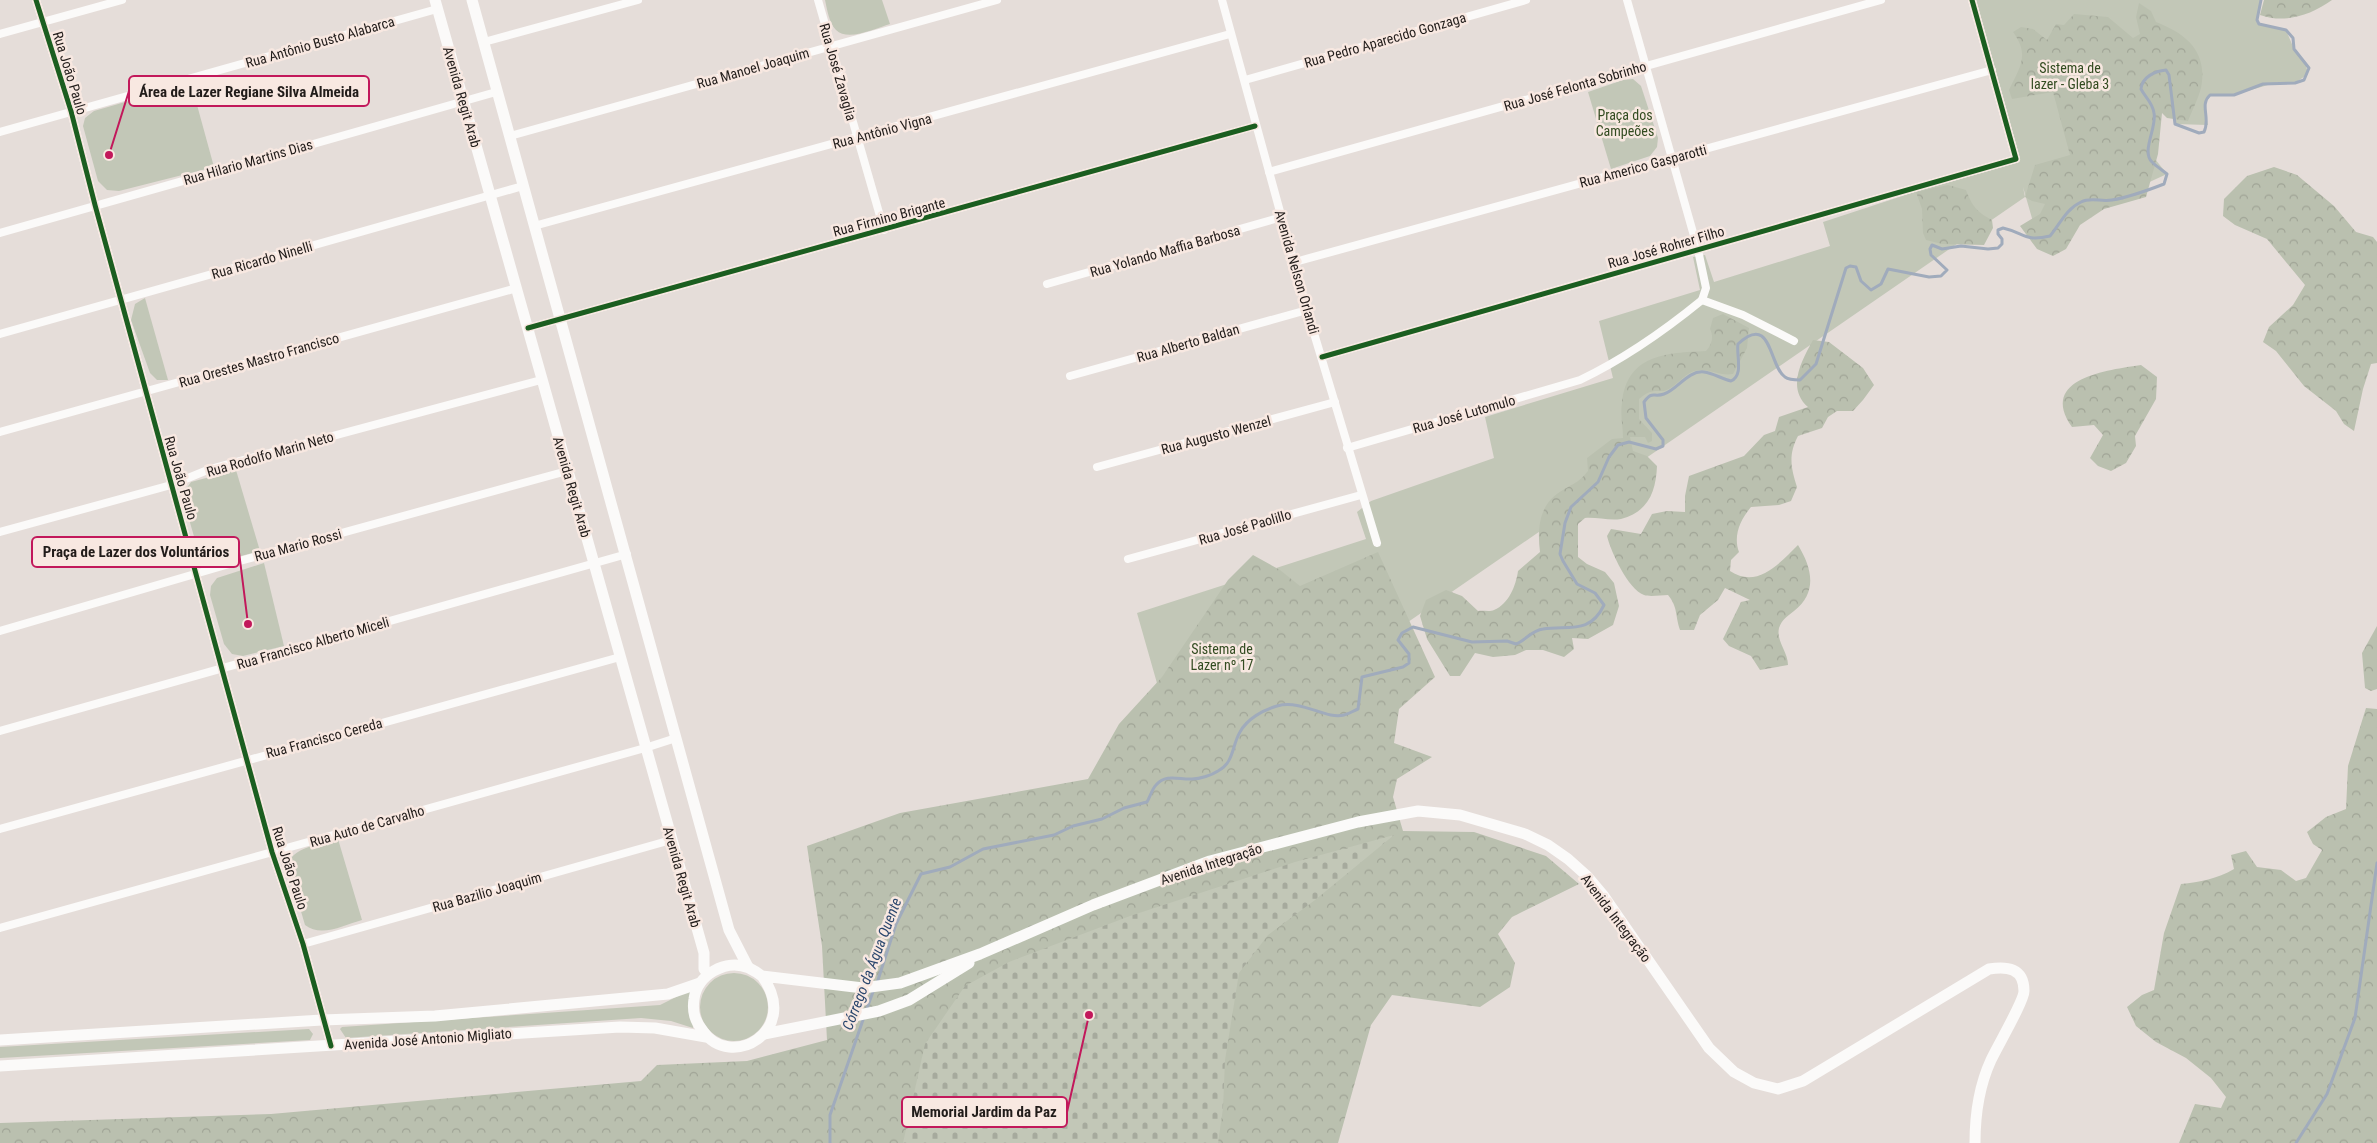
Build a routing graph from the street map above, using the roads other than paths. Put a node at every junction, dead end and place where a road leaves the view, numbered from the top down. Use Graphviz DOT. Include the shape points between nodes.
graph roads {
  1 [pos="36,0"];
  2 [pos="122,0"];
  3 [pos="472,0"];
  4 [pos="638,0"];
  5 [pos="818,0"];
  6 [pos="997,0"];
  7 [pos="1222,0"];
  8 [pos="1526,0"];
  9 [pos="1627,0"];
  10 [pos="1882,0"];
  11 [pos="1972,0"];
  12 [pos="436,5"];
  13 [pos="42,22"];
  14 [pos="0,34"];
  15 [pos="1230,34"];
  16 [pos="484,42"];
  17 [pos="831,46"];
  18 [pos="1646,66"];
  19 [pos="1992,70"];
  20 [pos="1244,80"];
  21 [pos="496,92"];
  22 [pos="464,102"];
  23 [pos="71,111"];
  24 [pos="1255,126"];
  25 [pos="0,132"];
  26 [pos="510,136"];
  27 [pos="857,138"];
  28 [pos="1671,158"];
  29 [pos="1269,172"];
  30 [pos="524,186"];
  31 [pos="490,196"];
  32 [pos="95,205"];
  33 [pos="1282,217"];
  34 [pos="534,226"];
  35 [pos="884,230"];
  36 [pos="0,233"];
  37 [pos="1698,250"];
  38 [pos="1294,262"];
  39 [pos="1048,284"];
  40 [pos="517,288"];
  41 [pos="121,300"];
  42 [pos="1702,300"];
  43 [pos="1307,310"];
  44 [pos="561,321"];
  45 [pos="528,328"];
  46 [pos="0,334"];
  47 [pos="1794,340"];
  48 [pos="1322,357"];
  49 [pos="1070,376"];
  50 [pos="541,380"];
  51 [pos="146,392"];
  52 [pos="1335,402"];
  53 [pos="0,432"];
  54 [pos="1347,448"];
  55 [pos="1097,467"];
  56 [pos="567,471"];
  57 [pos="171,485"];
  58 [pos="1361,495"];
  59 [pos="0,532"];
  60 [pos="1377,543"];
  61 [pos="627,554"];
  62 [pos="1128,560"];
  63 [pos="594,564"];
  64 [pos="197,575"];
  65 [pos="0,631"];
  66 [pos="620,657"];
  67 [pos="223,668"];
  68 [pos="0,731"];
  69 [pos="676,738"];
  70 [pos="645,748"];
  71 [pos="247,760"];
  72 [pos="0,829"];
  73 [pos="671,840"];
  74 [pos="272,852"];
  75 [pos="0,928"];
  76 [pos="303,944"];
  77 [pos="980,954"];
  78 [pos="748,967"];
  79 [pos="708,973"];
  80 [pos="762,976"];
  81 [pos="700,983"];
  82 [pos="322,1020"];
  83 [pos="764,1034"];
  84 [pos="706,1037"];
  85 [pos="0,1040"];
  86 [pos="331,1046"];
  87 [pos="0,1066"];
  88 [pos="1975,1143"];
  1 -- 13 [label="street, Rua João Paulo"];
  2 -- 13 [label="street"];
  3 -- 16 [label="main road"];
  4 -- 16 [label="street"];
  5 -- 17 [label="street, Rua José Zavaglia"];
  6 -- 17 [label="street, Rua Manoel Joaquim"];
  7 -- 15 [label="street, Avenida Nelson Orlandi"];
  8 -- 20 [label="street, Rua Pedro Aparecido Gonzaga"];
  9 -- 18 [label="street"];
  10 -- 18 [label="street, Rua José Felonta Sobrinho"];
  11 -- 19 [label="street"];
  12 -- 22 [label="main road, Avenida Regit Arab"];
  12 -- 23 [label="street, Rua Antônio Busto Alabarca"];
  13 -- 14 [label="street"];
  13 -- 23 [label="street, Rua João Paulo"];
  15 -- 20 [label="street, Avenida Nelson Orlandi"];
  15 -- 27 [label="street, Rua Antônio Vigna"];
  16 -- 21 [label="main road"];
  17 -- 26 [label="street, Rua Manoel Joaquim"];
  17 -- 27 [label="street, Rua José Zavaglia"];
  18 -- 28 [label="street"];
  18 -- 29 [label="street, Rua José Felonta Sobrinho"];
  19 -- 28 [label="street, Rua Americo Gasparotti"];
  19 -- 37 [label="street, Rua José Rohrer Filho" via="2016,159"];
  20 -- 24 [label="street, Avenida Nelson Orlandi"];
  21 -- 22 [label="street, Rua Hilario Martins Dias"];
  21 -- 26 [label="main road"];
  22 -- 31 [label="main road, Avenida Regit Arab"];
  22 -- 32 [label="street, Rua Hilario Martins Dias"];
  23 -- 25 [label="street, Rua Antônio Busto Alabarca"];
  23 -- 32 [label="street, Rua João Paulo"];
  24 -- 29 [label="street, Avenida Nelson Orlandi"];
  24 -- 35 [label="street, Rua Firmino Brigante"];
  26 -- 30 [label="main road"];
  27 -- 34 [label="street, Rua Antônio Vigna"];
  27 -- 35 [label="street, Rua José Zavaglia"];
  28 -- 37 [label="street"];
  28 -- 38 [label="street, Rua Americo Gasparotti"];
  29 -- 33 [label="street, Avenida Nelson Orlandi"];
  30 -- 31 [label="street, Rua Ricardo Ninelli"];
  30 -- 34 [label="main road"];
  31 -- 40 [label="main road, Avenida Regit Arab"];
  31 -- 41 [label="street, Rua Ricardo Ninelli"];
  32 -- 36 [label="street, Rua Hilario Martins Dias"];
  32 -- 41 [label="street, Rua João Paulo"];
  33 -- 38 [label="street, Avenida Nelson Orlandi"];
  33 -- 39 [label="street, Rua Yolando Maffia Barbosa"];
  34 -- 44 [label="main road"];
  35 -- 44 [label="street, Rua Firmino Brigante"];
  37 -- 42 [label="street" via="1706,288"];
  37 -- 48 [label="street, Rua José Rohrer Filho"];
  38 -- 43 [label="street, Avenida Nelson Orlandi"];
  40 -- 45 [label="main road, Avenida Regit Arab"];
  40 -- 51 [label="street, Rua Orestes Mastro Francisco"];
  41 -- 46 [label="street, Rua Ricardo Ninelli"];
  41 -- 51 [label="street, Rua João Paulo"];
  42 -- 47 [label="street" via="1743,315"];
  42 -- 54 [label="street, Rua José Lutomulo" via="1614,364 1580,380"];
  43 -- 48 [label="street, Avenida Nelson Orlandi"];
  43 -- 49 [label="street, Rua Alberto Baldan"];
  44 -- 45 [label="street, Rua Firmino Brigante"];
  44 -- 61 [label="main road"];
  45 -- 50 [label="main road, Avenida Regit Arab"];
  48 -- 52 [label="street, Avenida Nelson Orlandi"];
  50 -- 56 [label="main road, Avenida Regit Arab"];
  50 -- 57 [label="street, Rua Rodolfo Marin Neto" via="210,469"];
  51 -- 53 [label="street, Rua Orestes Mastro Francisco"];
  51 -- 57 [label="street, Rua João Paulo"];
  52 -- 54 [label="street, Avenida Nelson Orlandi"];
  52 -- 55 [label="street, Rua Augusto Wenzel"];
  54 -- 58 [label="street, Avenida Nelson Orlandi"];
  56 -- 63 [label="main road, Avenida Regit Arab"];
  56 -- 64 [label="street, Rua Mario Rossi"];
  57 -- 59 [label="street, Rua Rodolfo Marin Neto"];
  57 -- 64 [label="street, Rua João Paulo"];
  58 -- 60 [label="street, Avenida Nelson Orlandi"];
  58 -- 62 [label="street, Rua José Paolillo"];
  61 -- 63 [label="street, Rua Francisco Alberto Miceli"];
  61 -- 69 [label="main road"];
  63 -- 66 [label="main road, Avenida Regit Arab"];
  63 -- 67 [label="street, Rua Francisco Alberto Miceli"];
  64 -- 65 [label="street, Rua Mario Rossi"];
  64 -- 67 [label="street, Rua João Paulo"];
  66 -- 70 [label="main road, Avenida Regit Arab"];
  66 -- 71 [label="street, Rua Francisco Cereda"];
  67 -- 68 [label="street, Rua Francisco Alberto Miceli"];
  67 -- 71 [label="street, Rua João Paulo"];
  69 -- 70 [label="street, Rua Auto de Carvalho"];
  69 -- 78 [label="main road" via="729,930"];
  70 -- 73 [label="main road, Avenida Regit Arab"];
  70 -- 74 [label="street, Rua Auto de Carvalho"];
  71 -- 72 [label="street, Rua Francisco Cereda"];
  71 -- 74 [label="street, Rua João Paulo"];
  73 -- 76 [label="street, Rua Bazilio Joaquim"];
  73 -- 79 [label="main road, Avenida Regit Arab" via="704,953 704,969"];
  74 -- 75 [label="street, Rua Auto de Carvalho"];
  74 -- 76 [label="street, Rua João Paulo"];
  76 -- 82 [label="street, Rua João Paulo"];
  77 -- 80 [label="main road, Avenida Integração" via="900,983 868,987"];
  77 -- 83 [label="main road, Avenida Integração" via="909,1000 873,1012"];
  77 -- 88 [label="main road, Avenida Integração" via="1093,905 1210,861 1358,822 1418,811 1460,816 1525,834 1548,845 1587,876 1709,1048 1734,1072 1754,1083 1778,1089 1803,1081 1989,969 2002,967 2014,970 2022,980 2024,993 1984,1078 1976,1113"];
  78 -- 79 [label="main road" via="730,965"];
  78 -- 80 [label="main road"];
  79 -- 81 [label="main road"];
  80 -- 83 [label="main road" via="771,989 775,1004 772,1020"];
  81 -- 82 [label="main road, Avenida José Antonio Migliato" via="668,994 435,1016"];
  81 -- 84 [label="main road" via="694,995 693,1008 695,1021"];
  82 -- 85 [label="main road, Avenida José Antonio Migliato"];
  82 -- 86 [label="street, Rua João Paulo"];
  83 -- 84 [label="main road" via="740,1047 726,1046"];
  84 -- 86 [label="main road, Avenida José Antonio Migliato" via="655,1028 620,1027"];
  86 -- 87 [label="main road, Avenida José Antonio Migliato"];
}
